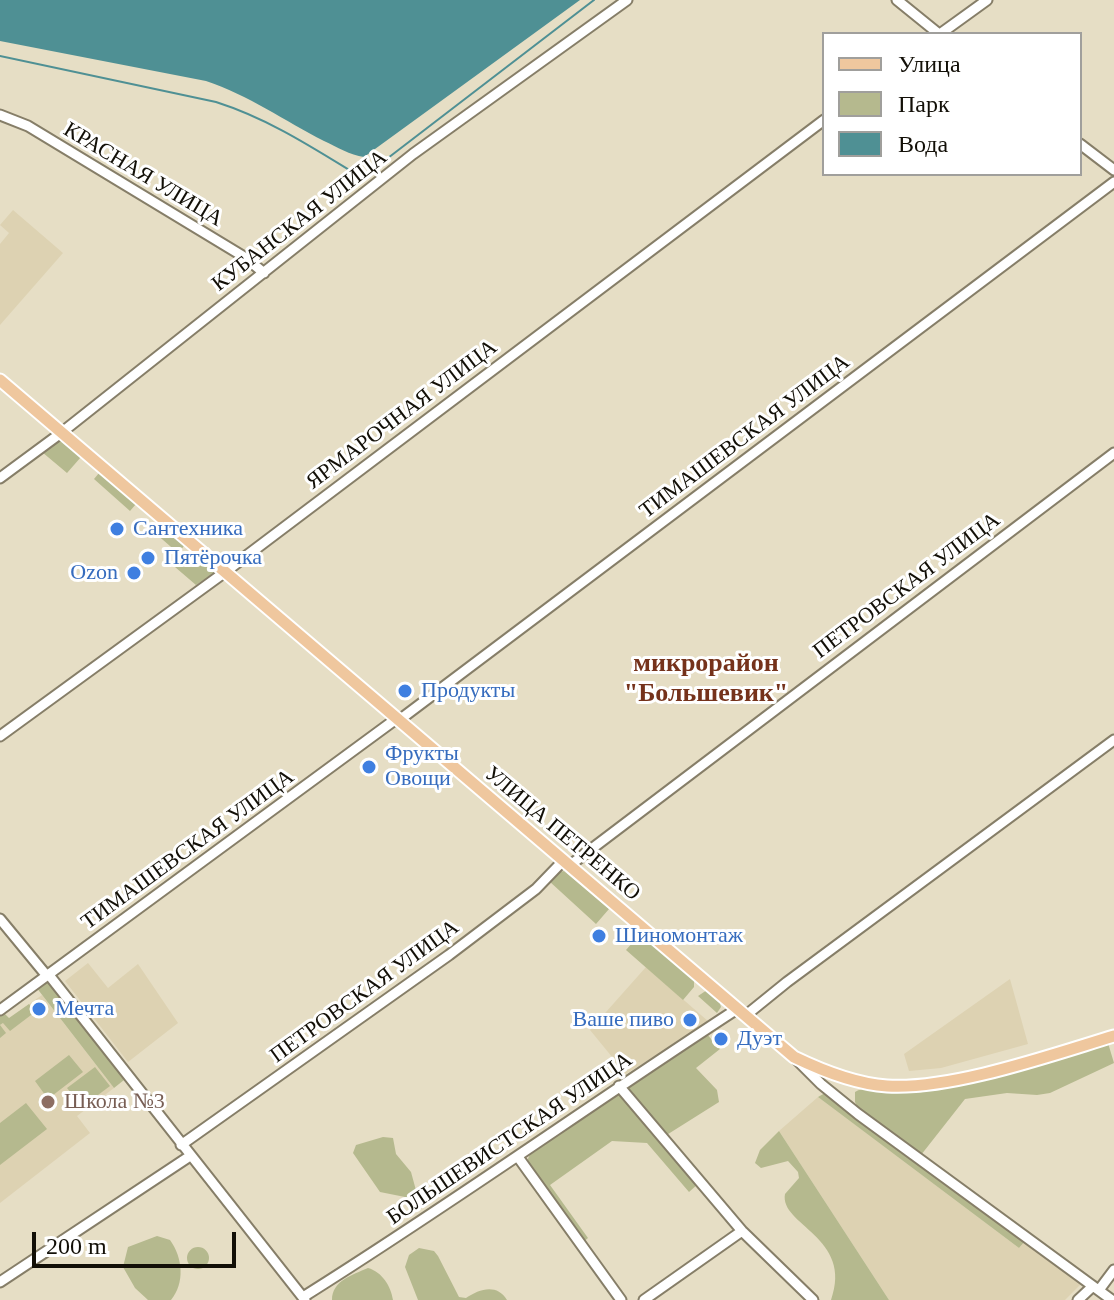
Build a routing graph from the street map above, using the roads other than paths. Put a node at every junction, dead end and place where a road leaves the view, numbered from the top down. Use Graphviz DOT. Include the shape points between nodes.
graph roads {
  1 [pos="627,0"];
  2 [pos="897,0"];
  3 [pos="987,0"];
  4 [pos="937,32"];
  5 [pos="943,32"];
  6 [pos="0,115"];
  7 [pos="822,122"];
  8 [pos="1082,146"];
  9 [pos="1114,170"];
  10 [pos="1114,182"];
  11 [pos="264,273"];
  12 [pos="0,380"];
  13 [pos="61,433"];
  14 [pos="1114,453"];
  15 [pos="0,478"];
  16 [pos="225,572"];
  17 [pos="397,720"];
  18 [pos="0,736"];
  19 [pos="1114,740"];
  20 [pos="566,864"];
  21 [pos="0,919"];
  22 [pos="48,975"];
  23 [pos="0,1010"];
  24 [pos="741,1012"];
  25 [pos="1113,1041"];
  26 [pos="794,1057"];
  27 [pos="841,1076"];
  28 [pos="619,1086"];
  29 [pos="842,1101"];
  30 [pos="181,1145"];
  31 [pos="190,1156"];
  32 [pos="518,1157"];
  33 [pos="742,1231"];
  34 [pos="1114,1270"];
  35 [pos="0,1282"];
  36 [pos="1096,1288"];
  37 [pos="303,1297"];
  38 [pos="290,1300"];
  39 [pos="621,1300"];
  40 [pos="644,1300"];
  41 [pos="813,1300"];
  42 [pos="1078,1300"];
  43 [pos="1112,1300"];
  1 -- 11 [label="street, КУБАНСКАЯ УЛИЦА" via="413,154"];
  2 -- 4 [label="street"];
  3 -- 5 [label="street"];
  6 -- 11 [label="street, КРАСНАЯ УЛИЦА" via="28,126"];
  7 -- 16 [label="street, ЯРМАРОЧНАЯ УЛИЦА"];
  8 -- 9 [label="street"];
  10 -- 17 [label="street, ТИМАШЕВСКАЯ УЛИЦА"];
  11 -- 13 [label="street, КУБАНСКАЯ УЛИЦА"];
  12 -- 13 [label="main road, УЛИЦА ПЕТРЕНКО"];
  13 -- 15 [label="street, КУБАНСКАЯ УЛИЦА"];
  13 -- 16 [label="main road, УЛИЦА ПЕТРЕНКО"];
  14 -- 20 [label="street, ПЕТРОВСКАЯ УЛИЦА"];
  16 -- 17 [label="main road, УЛИЦА ПЕТРЕНКО"];
  16 -- 18 [label="street, ЯРМАРОЧНАЯ УЛИЦА"];
  17 -- 20 [label="main road, УЛИЦА ПЕТРЕНКО"];
  17 -- 22 [label="street, ТИМАШЕВСКАЯ УЛИЦА"];
  19 -- 24 [label="street, БОЛЬШЕВИСТСКАЯ УЛИЦА"];
  20 -- 24 [label="main road, УЛИЦА ПЕТРЕНКО"];
  20 -- 30 [label="street, ПЕТРОВСКАЯ УЛИЦА" via="449,955"];
  21 -- 22 [label="street"];
  22 -- 23 [label="street, ТИМАШЕВСКАЯ УЛИЦА"];
  22 -- 30 [label="street"];
  24 -- 26 [label="main road, УЛИЦА ПЕТРЕНКО"];
  24 -- 28 [label="street, БОЛЬШЕВИСТСКАЯ УЛИЦА"];
  25 -- 27 [label="main road" via="932,1083 890,1086"];
  26 -- 27 [label="main road"];
  26 -- 29 [label="street, УЛИЦА ПЕТРЕНКО"];
  27 -- 29 [label="street"];
  28 -- 32 [label="street, БОЛЬШЕВИСТСКАЯ УЛИЦА"];
  28 -- 33 [label="street"];
  29 -- 36 [label="street, УЛИЦА ПЕТРЕНКО"];
  30 -- 31 [label="street"];
  31 -- 35 [label="street"];
  31 -- 37 [label="street"];
  32 -- 37 [label="street, БОЛЬШЕВИСТСКАЯ УЛИЦА"];
  32 -- 39 [label="street"];
  33 -- 40 [label="street"];
  33 -- 41 [label="street"];
  34 -- 36 [label="street"];
  36 -- 42 [label="street"];
  36 -- 43 [label="street, УЛИЦА ПЕТРЕНКО"];
  37 -- 38 [label="street, БОЛЬШЕВИСТСКАЯ УЛИЦА"];
}
